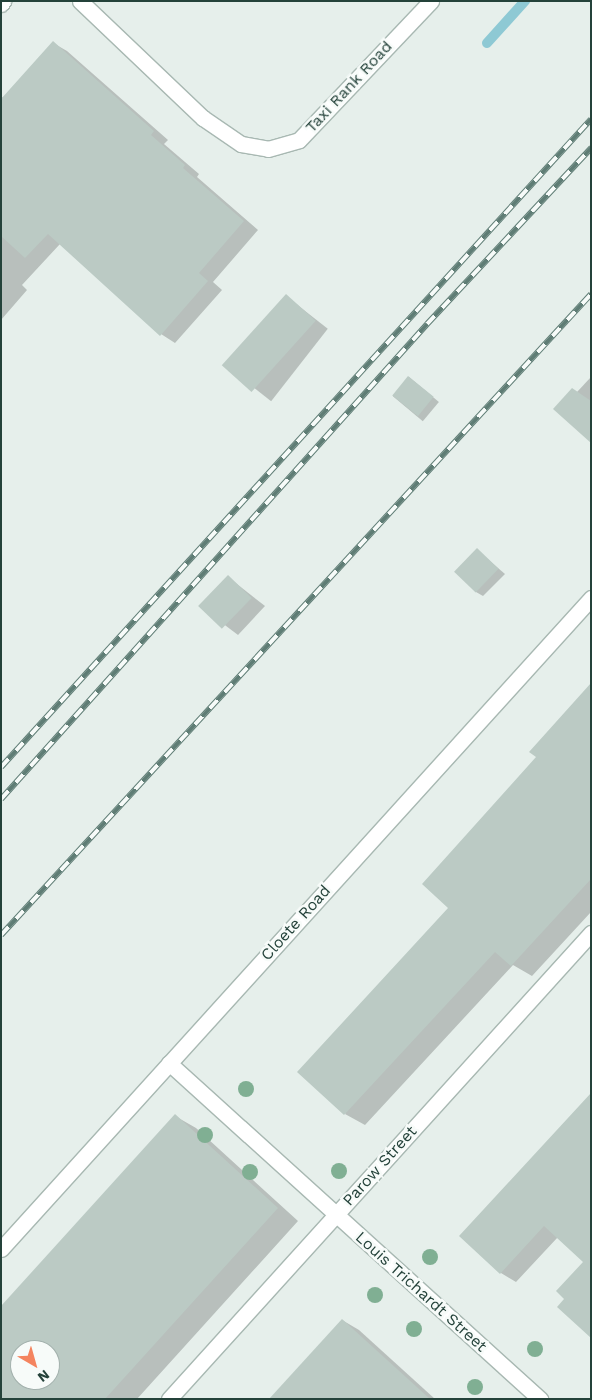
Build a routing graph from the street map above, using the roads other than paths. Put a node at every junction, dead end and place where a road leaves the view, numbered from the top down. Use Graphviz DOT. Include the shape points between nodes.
graph roads {
  1 [pos="80,1"];
  2 [pos="431,1"];
  3 [pos="591,598"];
  4 [pos="591,933"];
  5 [pos="169,1063"];
  6 [pos="335,1215"];
  7 [pos="1,1249"];
  8 [pos="169,1399"];
  9 [pos="540,1399"];
  1 -- 2 [label="street, Taxi Rank Road" via="204,118 242,144 268,149 299,140"];
  3 -- 5 [label="street, Cloete Road"];
  4 -- 6 [label="street, Parow Street"];
  5 -- 6 [label="street, Louis Trichardt Street"];
  5 -- 7 [label="street, Cloete Road"];
  6 -- 8 [label="street, Parow Street"];
  6 -- 9 [label="street, Louis Trichardt Street"];
}
